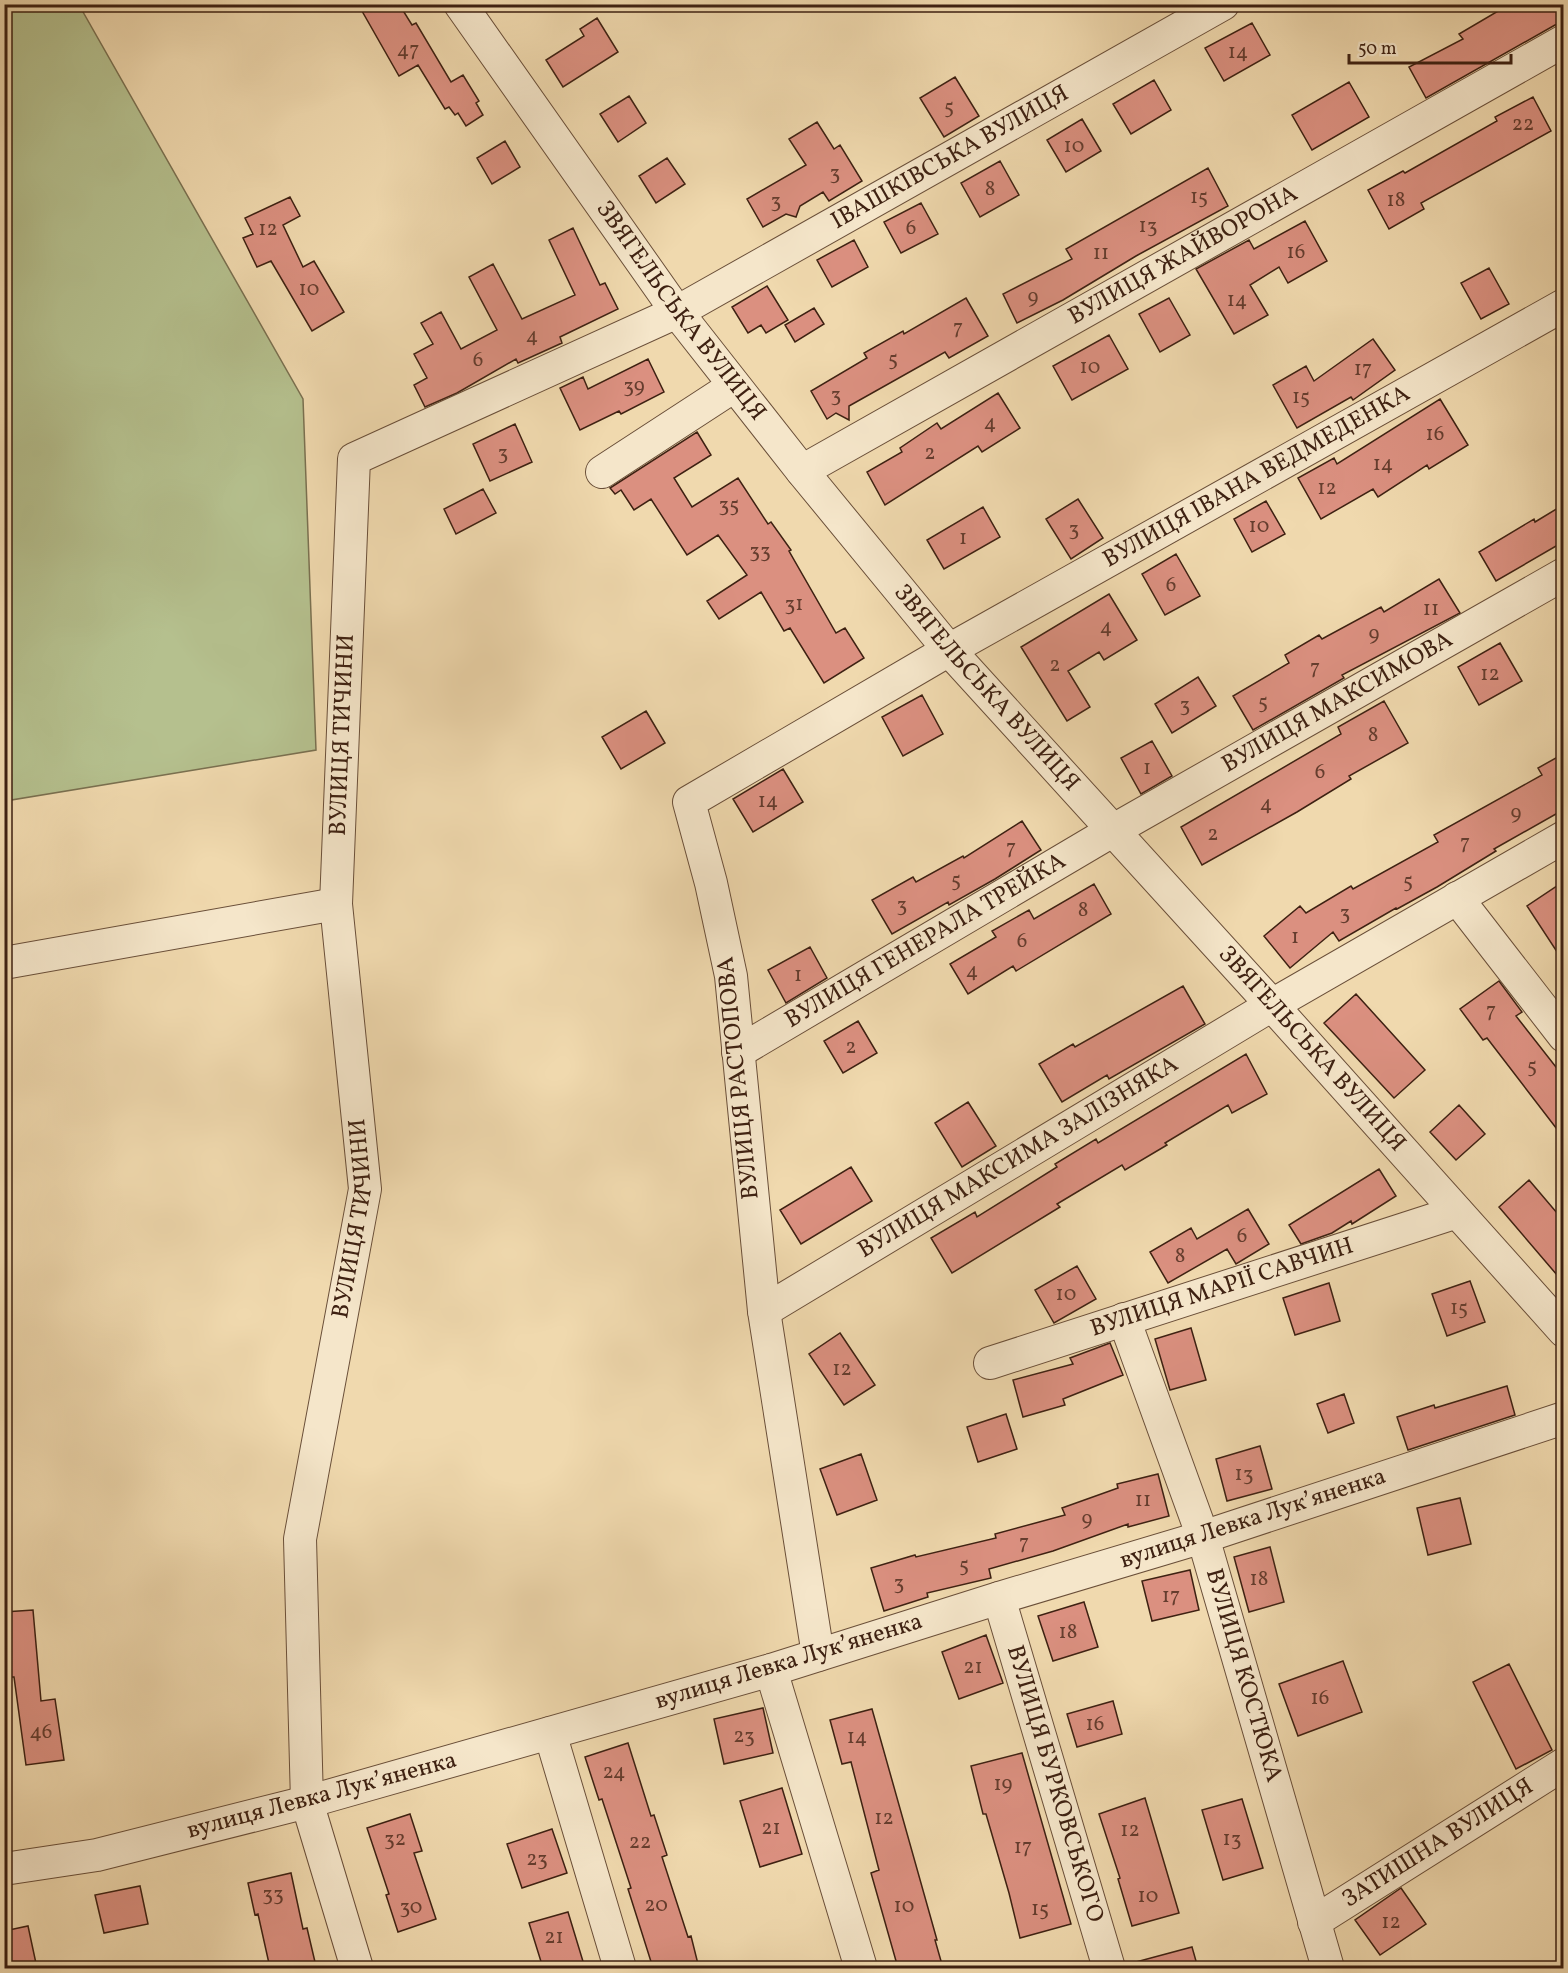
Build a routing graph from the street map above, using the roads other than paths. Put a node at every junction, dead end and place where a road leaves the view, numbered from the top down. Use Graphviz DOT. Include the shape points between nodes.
graph roads {
  1 [pos="460,4"];
  2 [pos="1223,4"];
  3 [pos="1563,41"];
  4 [pos="1563,304"];
  5 [pos="677,312"];
  6 [pos="735,386"];
  7 [pos="354,459"];
  8 [pos="802,471"];
  9 [pos="602,472"];
  10 [pos="1563,574"];
  11 [pos="949,650"];
  12 [pos="1112,831"];
  13 [pos="1563,837"];
  14 [pos="1457,898"];
  15 [pos="336,904"];
  16 [pos="4,963"];
  17 [pos="1272,1005"];
  18 [pos="1563,1036"];
  19 [pos="738,1052"];
  20 [pos="1456,1212"];
  21 [pos="764,1311"];
  22 [pos="1124,1319"];
  23 [pos="1563,1331"];
  24 [pos="990,1363"];
  25 [pos="1563,1418"];
  26 [pos="1203,1537"];
  27 [pos="999,1598"];
  28 [pos="818,1655"];
  29 [pos="771,1670"];
  30 [pos="550,1733"];
  31 [pos="1563,1764"];
  32 [pos="307,1802"];
  33 [pos="4,1869"];
  34 [pos="1314,1922"];
  35 [pos="357,1968"];
  36 [pos="620,1968"];
  37 [pos="861,1968"];
  38 [pos="1109,1968"];
  39 [pos="1328,1968"];
  1 -- 5 [label="street, ЗВЯГЕЛЬСЬКА ВУЛИЦЯ"];
  2 -- 5 [label="street, ІВАШКІВСЬКА ВУЛИЦЯ"];
  3 -- 8 [label="street, ВУЛИЦЯ ЖАЙВОРОНА"];
  4 -- 11 [label="street, ВУЛИЦЯ ІВАНА ВЕДМЕДЕНКА"];
  5 -- 6 [label="street, ЗВЯГЕЛЬСЬКА ВУЛИЦЯ"];
  5 -- 7 [label="street, ІВАШКІВСЬКА ВУЛИЦЯ"];
  6 -- 8 [label="street, ЗВЯГЕЛЬСЬКА ВУЛИЦЯ"];
  6 -- 9 [label="street"];
  7 -- 15 [label="street, ВУЛИЦЯ ТИЧИНИ"];
  8 -- 11 [label="street, ЗВЯГЕЛЬСЬКА ВУЛИЦЯ"];
  10 -- 12 [label="street, ВУЛИЦЯ МАКСИМОВА"];
  11 -- 12 [label="street, ЗВЯГЕЛЬСЬКА ВУЛИЦЯ"];
  11 -- 19 [label="street, ВУЛИЦЯ РАСТОПОВА" via="689,802 731,976"];
  12 -- 17 [label="street, ЗВЯГЕЛЬСЬКА ВУЛИЦЯ"];
  12 -- 19 [label="street, ВУЛИЦЯ ГЕНЕРАЛА ТРЕЙКА"];
  13 -- 14 [label="street, ВУЛИЦЯ МАКСИМА ЗАЛІЗНЯКА"];
  14 -- 17 [label="street, ВУЛИЦЯ МАКСИМА ЗАЛІЗНЯКА"];
  14 -- 18 [label="street"];
  15 -- 16 [label="street"];
  15 -- 32 [label="street, ВУЛИЦЯ ТИЧИНИ" via="365,1189 300,1539"];
  17 -- 20 [label="street, ЗВЯГЕЛЬСЬКА ВУЛИЦЯ"];
  17 -- 21 [label="street, ВУЛИЦЯ МАКСИМА ЗАЛІЗНЯКА"];
  19 -- 21 [label="street, ВУЛИЦЯ РАСТОПОВА"];
  20 -- 22 [label="street, ВУЛИЦЯ МАРІЇ САВЧИН"];
  20 -- 23 [label="street, ЗВЯГЕЛЬСЬКА ВУЛИЦЯ"];
  21 -- 28 [label="street, ВУЛИЦЯ РАСТОПОВА"];
  22 -- 24 [label="street, ВУЛИЦЯ МАРІЇ САВЧИН"];
  22 -- 26 [label="street, ВУЛИЦЯ КОСТЮКА"];
  25 -- 26 [label="street, вулиця Левка Лукʼяненка"];
  26 -- 27 [label="street, вулиця Левка Лукʼяненка"];
  26 -- 34 [label="street, ВУЛИЦЯ КОСТЮКА"];
  27 -- 28 [label="street, вулиця Левка Лукʼяненка"];
  27 -- 38 [label="street, ВУЛИЦЯ БУРКОВСЬКОГО"];
  28 -- 29 [label="street, вулиця Левка Лукʼяненка"];
  29 -- 30 [label="street, вулиця Левка Лукʼяненка"];
  29 -- 37 [label="street"];
  30 -- 32 [label="street, вулиця Левка Лукʼяненка"];
  30 -- 36 [label="street"];
  31 -- 34 [label="street, ЗАТИШНА ВУЛИЦЯ"];
  32 -- 33 [label="street, вулиця Левка Лукʼяненка" via="97,1855"];
  32 -- 35 [label="street, ВУЛИЦЯ ТИЧИНИ"];
  34 -- 39 [label="street, ВУЛИЦЯ КОСТЮКА"];
}
